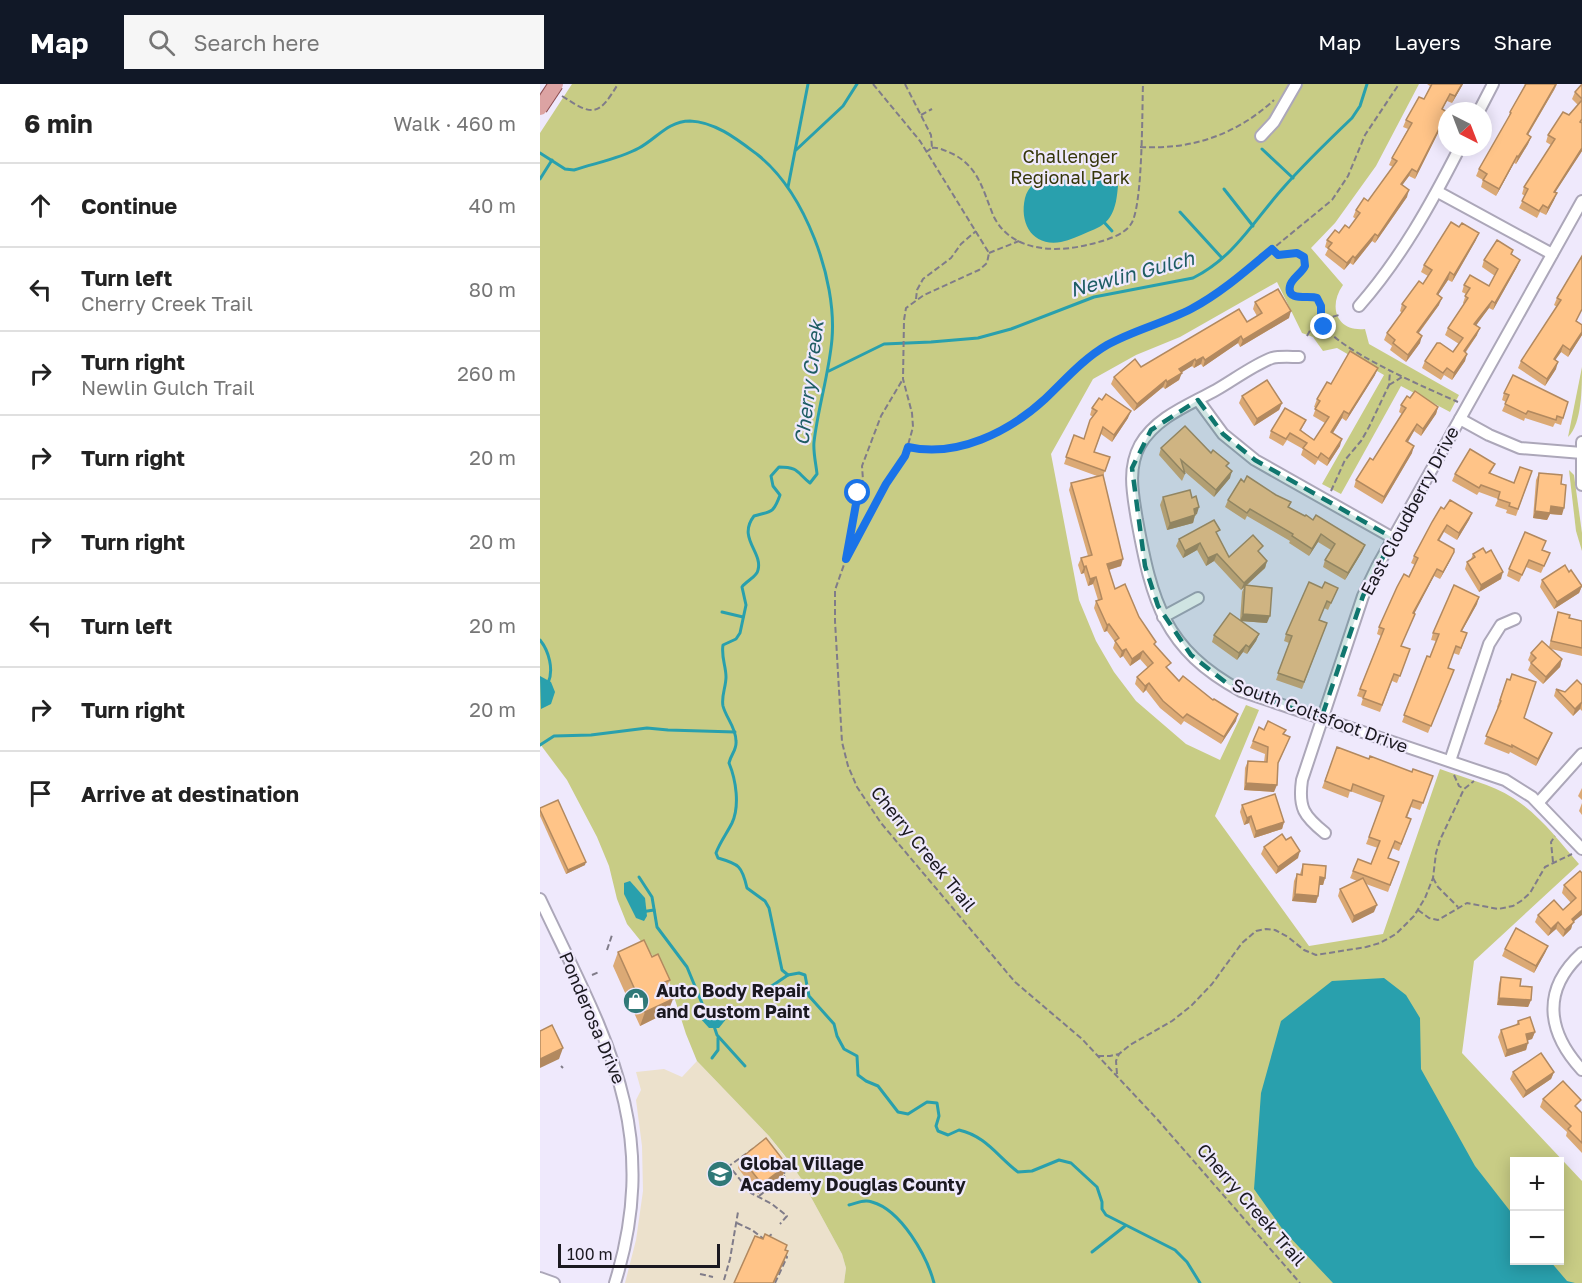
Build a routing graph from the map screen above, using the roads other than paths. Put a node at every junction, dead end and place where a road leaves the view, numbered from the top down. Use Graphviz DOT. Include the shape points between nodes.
graph roads {
  1 [pos="1296,84"];
  2 [pos="1493,84"];
  3 [pos="558,89"];
  4 [pos="1484,102"];
  5 [pos="540,108"];
  6 [pos="1261,136"];
  7 [pos="1456,156"];
  8 [pos="1438,192"];
  9 [pos="1582,201"];
  10 [pos="1552,254"];
  11 [pos="1359,306"];
  12 [pos="1299,357"];
  13 [pos="1198,400"];
  14 [pos="1460,418"];
  15 [pos="1582,442"];
  16 [pos="1582,453"];
  17 [pos="1582,485"];
  18 [pos="1393,538"];
  19 [pos="1198,598"];
  20 [pos="1163,617"];
  21 [pos="1515,619"];
  22 [pos="1322,719"];
  23 [pos="1582,754"];
  24 [pos="1452,767"];
  25 [pos="1539,802"];
  26 [pos="1325,832"];
  27 [pos="1578,851"];
  28 [pos="540,898"];
  29 [pos="1582,953"];
  30 [pos="1582,1070"];
  31 [pos="540,1278"];
  32 [pos="554,1283"];
  33 [pos="615,1283"];
  1 -- 6 [label="street" via="1275,122"];
  2 -- 4 [label="street"];
  3 -- 5 [label="main road, bridge"];
  7 -- 8 [label="street"];
  8 -- 10 [label="street"];
  8 -- 11 [label="street" via="1401,254"];
  9 -- 10 [label="street, East Cloudberry Drive"];
  10 -- 14 [label="street, East Cloudberry Drive"];
  12 -- 13 [label="street, South Coltsfoot Drive" via="1273,358"];
  13 -- 18 [label="street" via="1223,434 1255,460"];
  13 -- 20 [label="street, South Coltsfoot Drive" via="1151,430 1137,451 1132,468 1145,566"];
  14 -- 16 [label="street" via="1520,448"];
  14 -- 18 [label="street, East Cloudberry Drive"];
  15 -- 16 [label="street"];
  16 -- 17 [label="street"];
  18 -- 22 [label="street, East Cloudberry Drive" via="1363,596"];
  19 -- 20 [label="street"];
  20 -- 22 [label="street, South Coltsfoot Drive" via="1191,655 1229,685"];
  21 -- 24 [label="street" via="1501,625 1489,644"];
  22 -- 24 [label="street, South Coltsfoot Drive"];
  22 -- 26 [label="street, East Cloudberry Drive" via="1300,790 1304,814"];
  23 -- 25 [label="street"];
  24 -- 25 [label="street, South Coltsfoot Drive" via="1505,780"];
  25 -- 27 [label="street, South Coltsfoot Drive"];
  28 -- 33 [label="street, Ponderosa Drive" via="609,1049 627,1106 633,1191"];
  29 -- 30 [label="street" via="1565,972 1554,1006 1561,1043"];
  31 -- 32 [label="street"];
}
